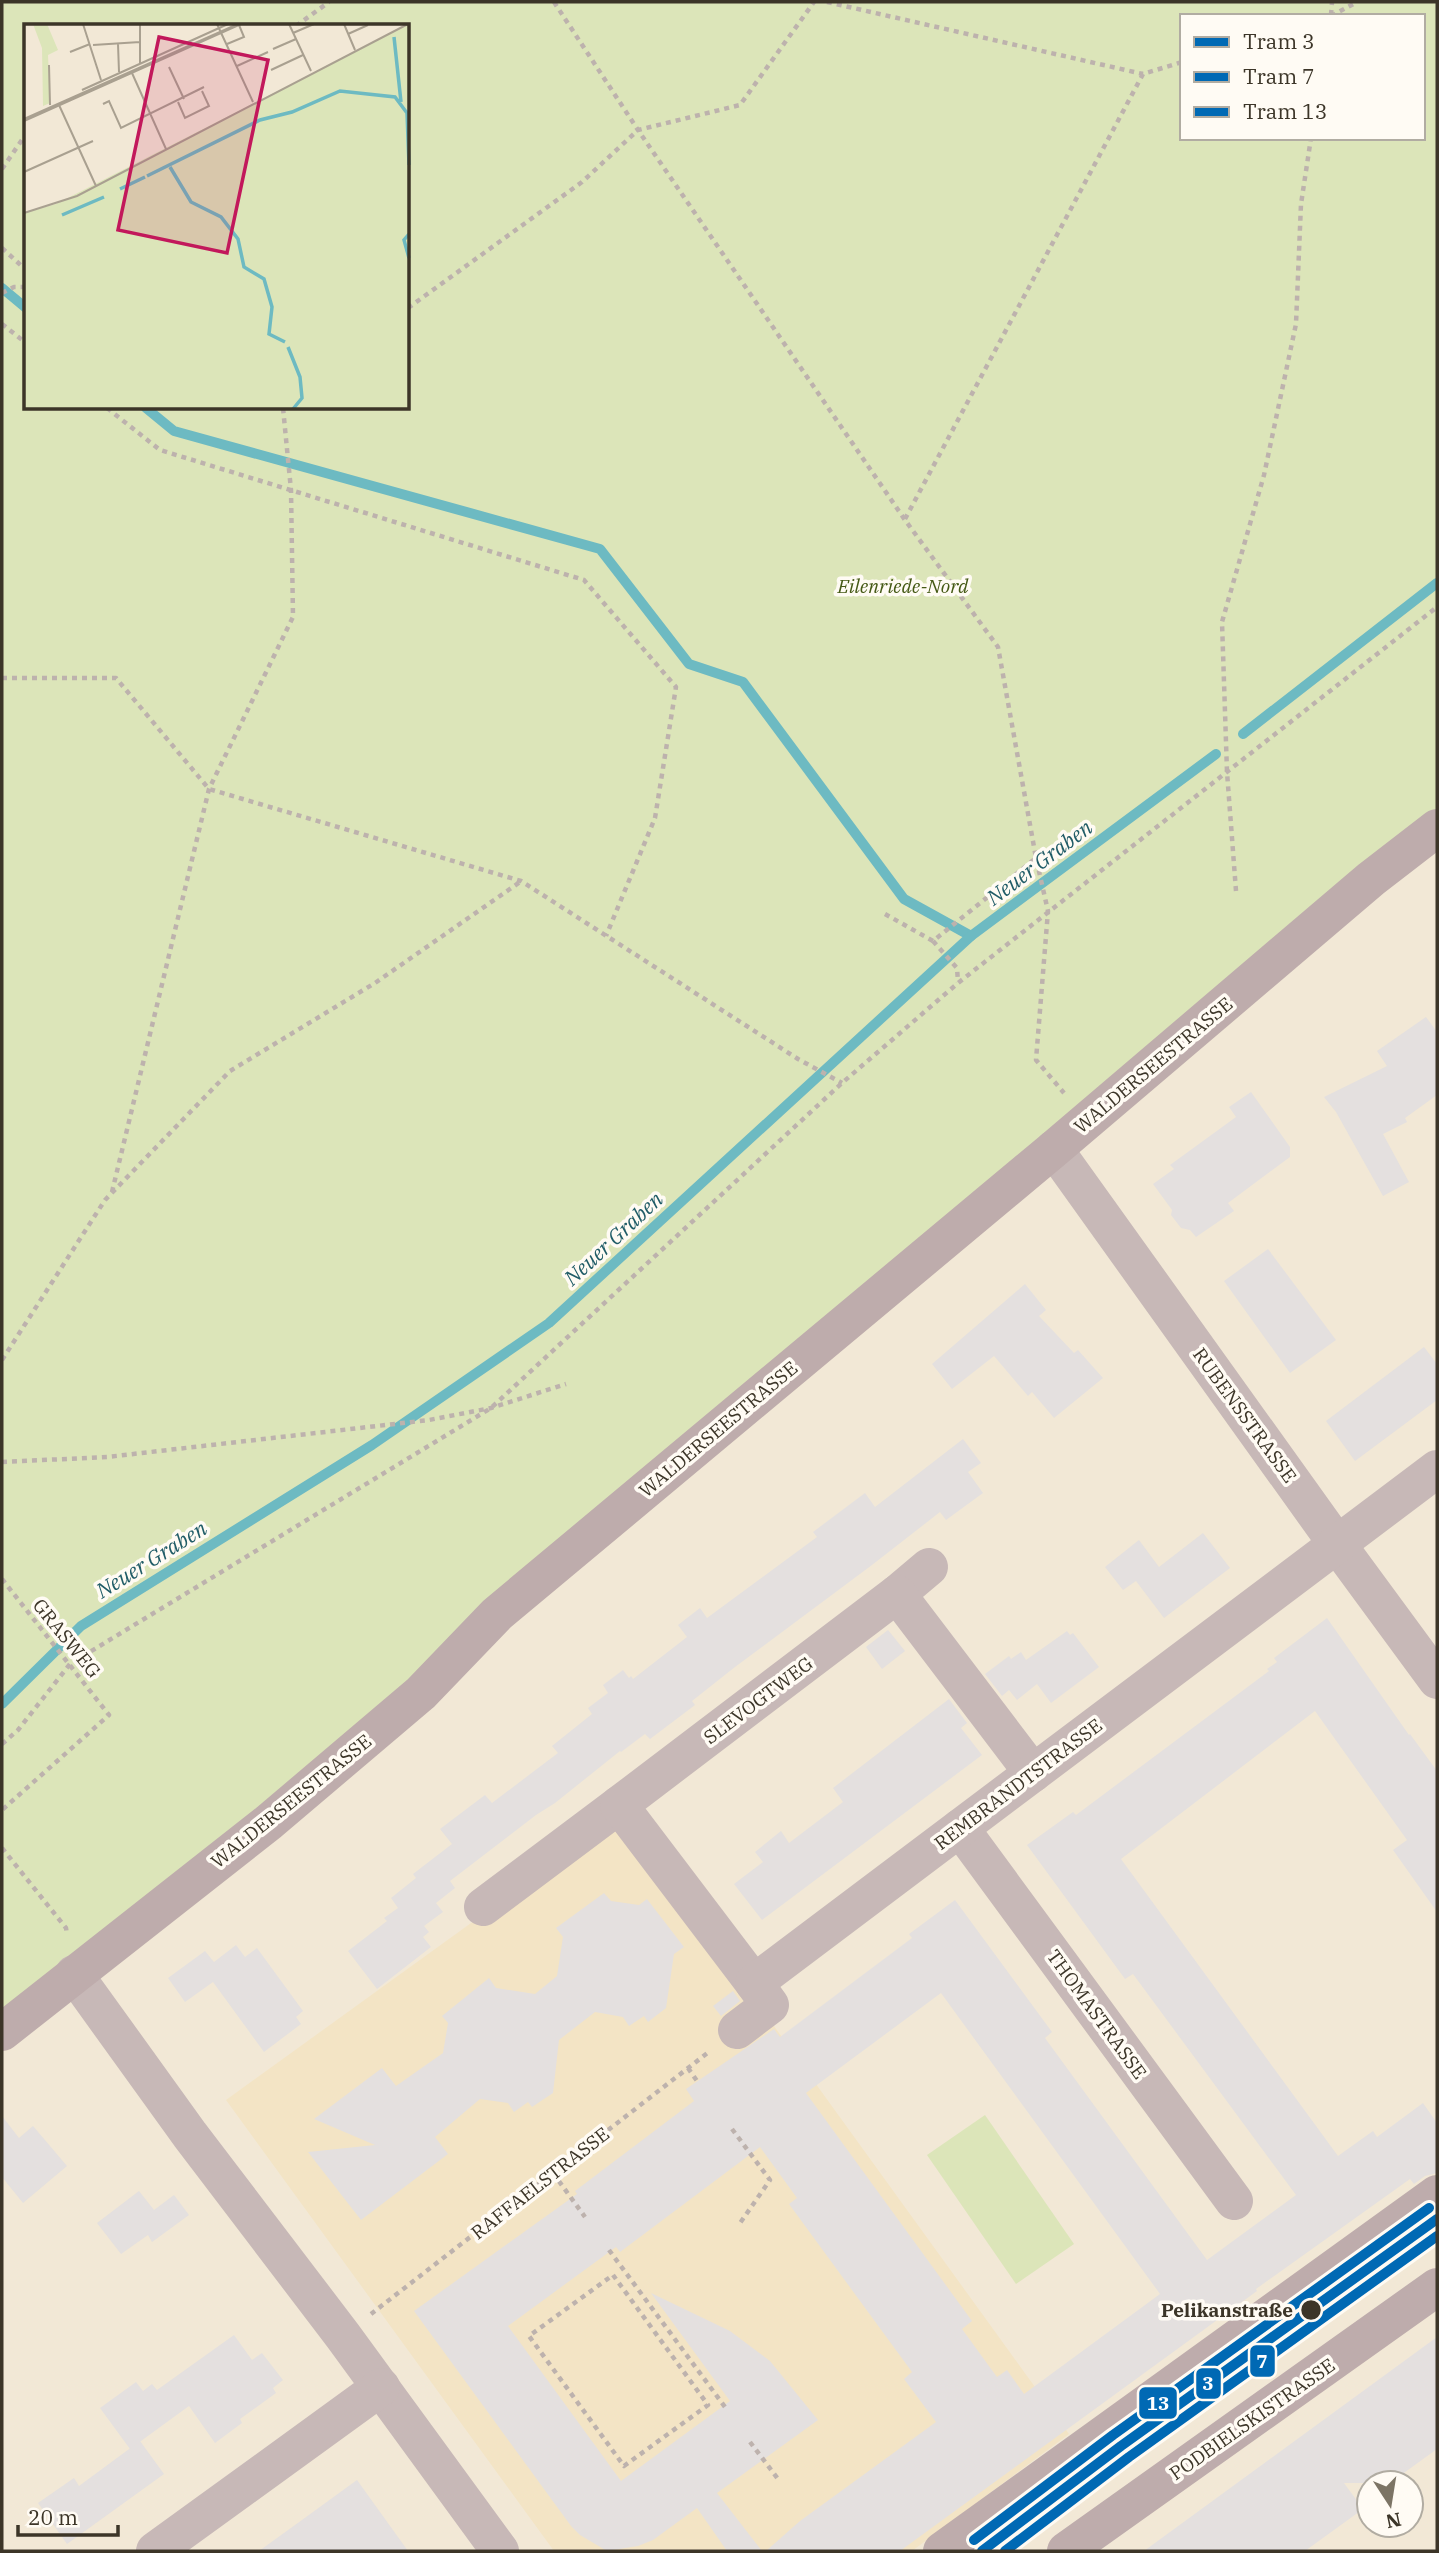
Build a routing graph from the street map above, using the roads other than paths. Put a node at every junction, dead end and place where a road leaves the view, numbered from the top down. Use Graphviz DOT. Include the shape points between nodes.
graph roads {
  1 [pos="1437,828"];
  2 [pos="1054,1149"];
  3 [pos="1437,1469"];
  4 [pos="1336,1544"];
  5 [pos="929,1567"];
  6 [pos="897,1594"];
  7 [pos="1437,1680"];
  8 [pos="1033,1773"];
  9 [pos="619,1805"];
  10 [pos="960,1828"];
  11 [pos="482,1907"];
  12 [pos="74,1974"];
  13 [pos="754,1983"];
  14 [pos="737,2030"];
  15 [pos="2,2032"];
  16 [pos="1437,2194"];
  17 [pos="1234,2201"];
  18 [pos="1437,2287"];
  19 [pos="381,2387"];
  20 [pos="155,2551"];
  21 [pos="500,2551"];
  22 [pos="942,2551"];
  23 [pos="1066,2551"];
  1 -- 2 [label="street, WALDERSEESTRASSE"];
  2 -- 4 [label="street, RUBENSSTRASSE"];
  2 -- 12 [label="street, WALDERSEESTRASSE" via="497,1614 422,1693 279,1814"];
  3 -- 4 [label="street, REMBRANDTSTRASSE"];
  4 -- 7 [label="street, RUBENSSTRASSE"];
  4 -- 8 [label="street, REMBRANDTSTRASSE"];
  5 -- 6 [label="street, SLEVOGTWEG"];
  6 -- 8 [label="street"];
  6 -- 9 [label="street, SLEVOGTWEG"];
  8 -- 10 [label="street, REMBRANDTSTRASSE"];
  9 -- 11 [label="street, SLEVOGTWEG"];
  9 -- 13 [label="street"];
  10 -- 13 [label="street, REMBRANDTSTRASSE"];
  10 -- 17 [label="street, THOMASTRASSE"];
  12 -- 15 [label="street, WALDERSEESTRASSE"];
  12 -- 19 [label="street"];
  13 -- 14 [label="street" via="770,2005"];
  16 -- 22 [label="street"];
  18 -- 23 [label="street, PODBIELSKISTRASSE"];
  19 -- 20 [label="street"];
  19 -- 21 [label="street"];
}
